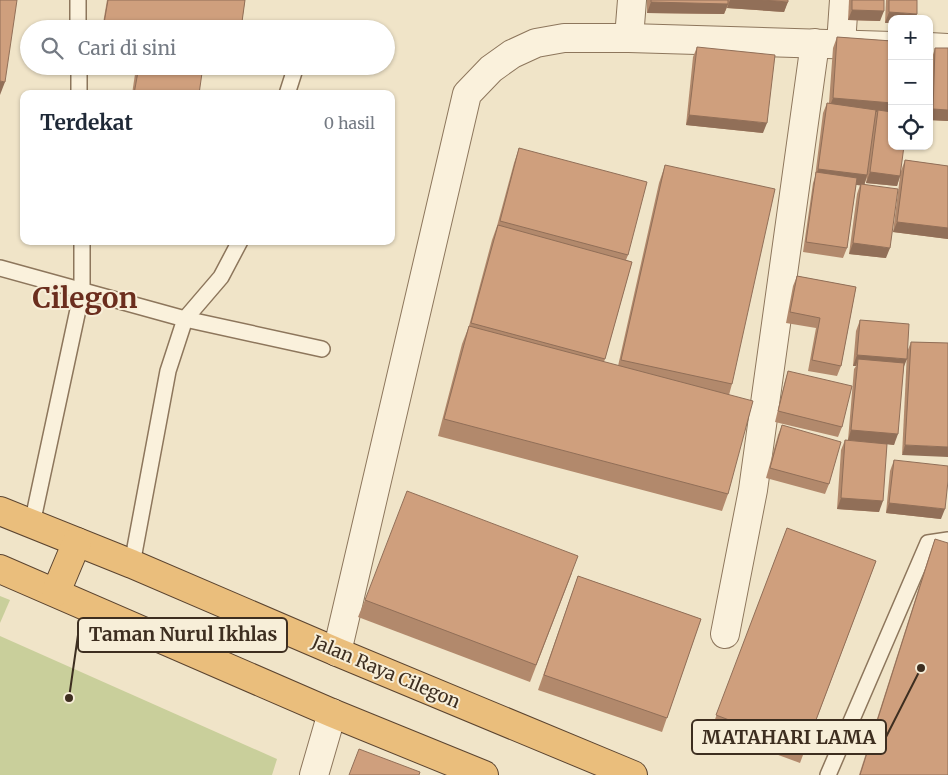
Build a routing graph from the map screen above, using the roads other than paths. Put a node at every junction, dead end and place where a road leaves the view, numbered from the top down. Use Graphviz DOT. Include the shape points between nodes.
graph roads {
  1 [pos="78,0"];
  2 [pos="632,0"];
  3 [pos="844,0"];
  4 [pos="78,20"];
  5 [pos="630,38"];
  6 [pos="828,43"];
  7 [pos="888,46"];
  8 [pos="933,47"];
  9 [pos="948,48"];
  10 [pos="79,75"];
  11 [pos="293,75"];
  12 [pos="79,90"];
  13 [pos="288,90"];
  14 [pos="82,245"];
  15 [pos="238,245"];
  16 [pos="0,268"];
  17 [pos="82,291"];
  18 [pos="185,320"];
  19 [pos="322,349"];
  20 [pos="0,511"];
  21 [pos="32,524"];
  22 [pos="948,540"];
  23 [pos="77,542"];
  24 [pos="132,564"];
  25 [pos="0,569"];
  26 [pos="56,592"];
  27 [pos="725,634"];
  28 [pos="337,652"];
  29 [pos="332,713"];
  30 [pos="314,775"];
  31 [pos="484,775"];
  32 [pos="633,775"];
  33 [pos="828,775"];
  1 -- 4 [label="lane"];
  2 -- 5 [label="street"];
  3 -- 6 [label="street"];
  5 -- 6 [label="street"];
  5 -- 28 [label="street" via="564,38 536,42 490,69 467,94"];
  6 -- 7 [label="street"];
  6 -- 27 [label="street" via="753,490"];
  8 -- 9 [label="street"];
  10 -- 12 [label="lane"];
  11 -- 13 [label="lane"];
  14 -- 17 [label="lane"];
  15 -- 18 [label="lane" via="221,276"];
  16 -- 17 [label="lane"];
  17 -- 18 [label="lane"];
  17 -- 21 [label="lane"];
  18 -- 19 [label="lane"];
  18 -- 24 [label="lane" via="168,371"];
  20 -- 21 [label="highway, Jalan Raya Cilegon"];
  21 -- 23 [label="highway, Jalan Raya Cilegon"];
  22 -- 33 [label="lane" via="928,543"];
  23 -- 24 [label="highway, Jalan Raya Cilegon"];
  23 -- 26 [label="highway"];
  24 -- 28 [label="highway, Jalan Raya Cilegon"];
  25 -- 26 [label="highway"];
  26 -- 29 [label="highway"];
  28 -- 32 [label="highway, Jalan Raya Cilegon"];
  29 -- 30 [label="street"];
  29 -- 31 [label="highway"];
}
